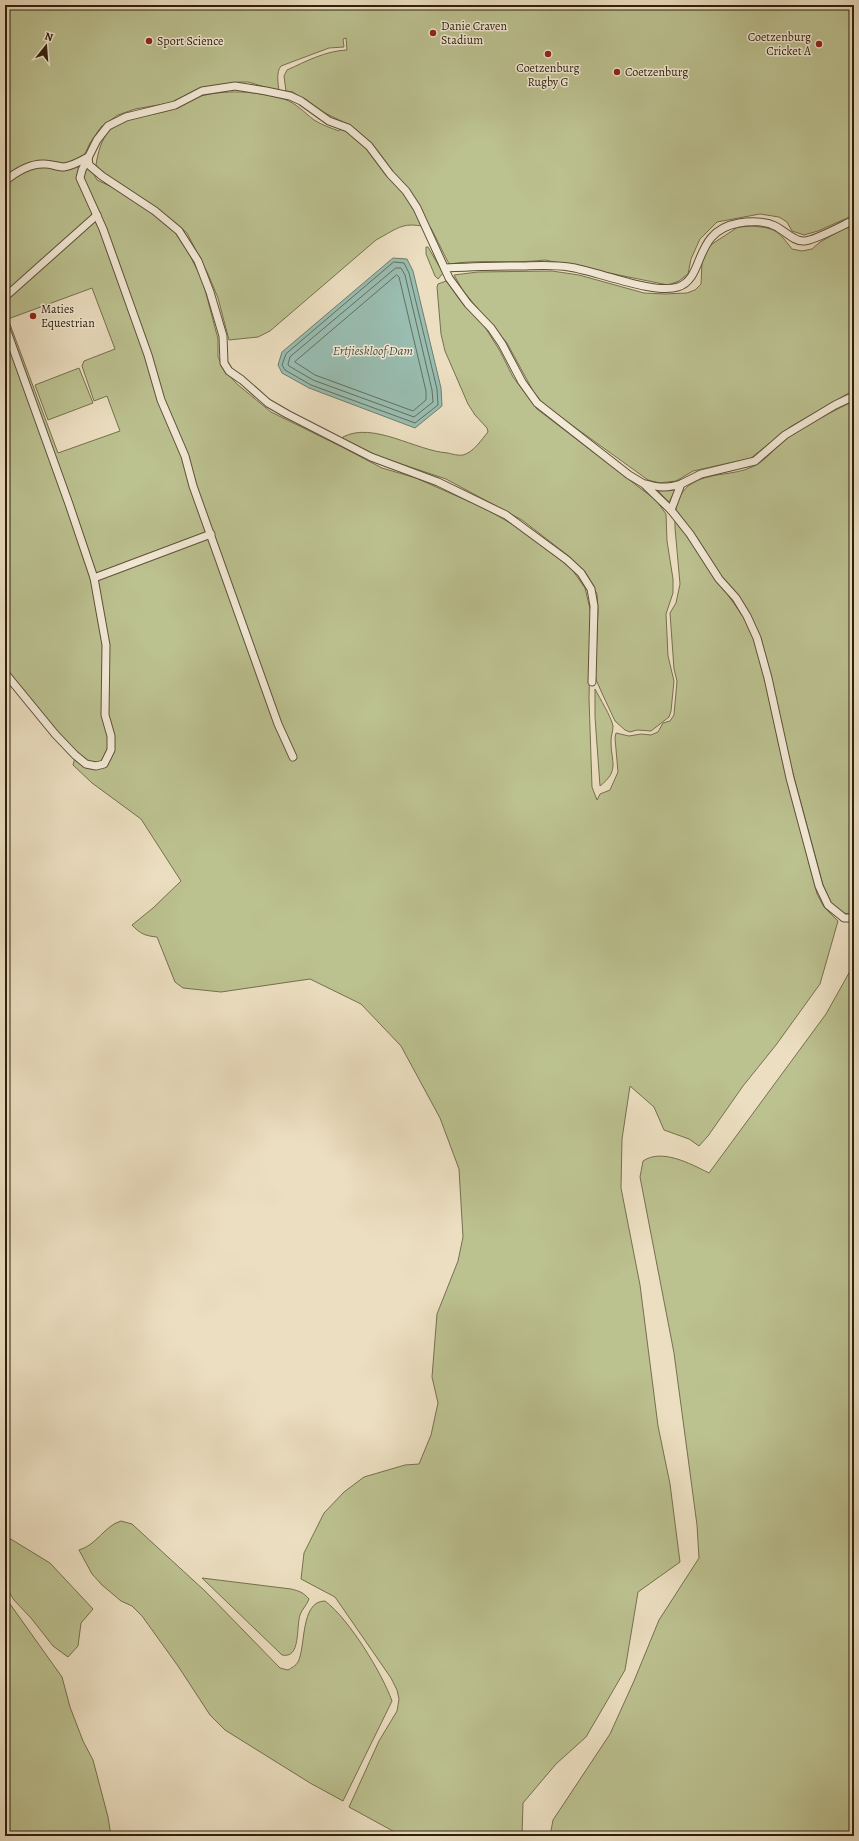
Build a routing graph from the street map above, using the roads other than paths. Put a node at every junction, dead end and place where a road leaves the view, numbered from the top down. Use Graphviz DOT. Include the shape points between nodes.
graph roads {
  1 [pos="88,157"];
  2 [pos="5,181"];
  3 [pos="97,215"];
  4 [pos="854,220"];
  5 [pos="445,268"];
  6 [pos="5,297"];
  7 [pos="5,326"];
  8 [pos="854,396"];
  9 [pos="644,484"];
  10 [pos="681,484"];
  11 [pos="671,510"];
  12 [pos="211,534"];
  13 [pos="94,578"];
  14 [pos="5,672"];
  15 [pos="592,682"];
  16 [pos="293,757"];
  17 [pos="854,918"];
  1 -- 2 [label="street" via="64,167 36,164"];
  1 -- 3 [label="street" via="80,178"];
  1 -- 5 [label="street" via="108,126 126,117 175,105 202,91 235,86 290,96 302,101 329,121 348,128 369,146 417,208"];
  1 -- 15 [label="street" via="90,165 102,176 155,211 179,231 198,261 210,292 223,336 224,363 229,371 268,403 287,414 371,457 438,482 506,514 581,572 591,589 594,606"];
  3 -- 6 [label="street"];
  3 -- 12 [label="street"];
  4 -- 5 [label="street" via="813,240 804,241 774,225 758,222 729,226 707,242 689,281 671,288 654,288 569,267"];
  5 -- 9 [label="street" via="449,278 468,304 502,344 522,382 537,403"];
  7 -- 13 [label="street" via="70,504"];
  8 -- 10 [label="street" via="785,435 755,461 701,474"];
  9 -- 10 [label="street" via="658,488"];
  9 -- 11 [label="street"];
  10 -- 11 [label="street"];
  11 -- 17 [label="street" via="719,579 736,598 757,638 819,886 828,905 844,918"];
  12 -- 13 [label="street"];
  12 -- 16 [label="street" via="278,724"];
  13 -- 14 [label="street" via="106,645 105,715 111,736 111,750 104,764 86,764 75,755"];
}
